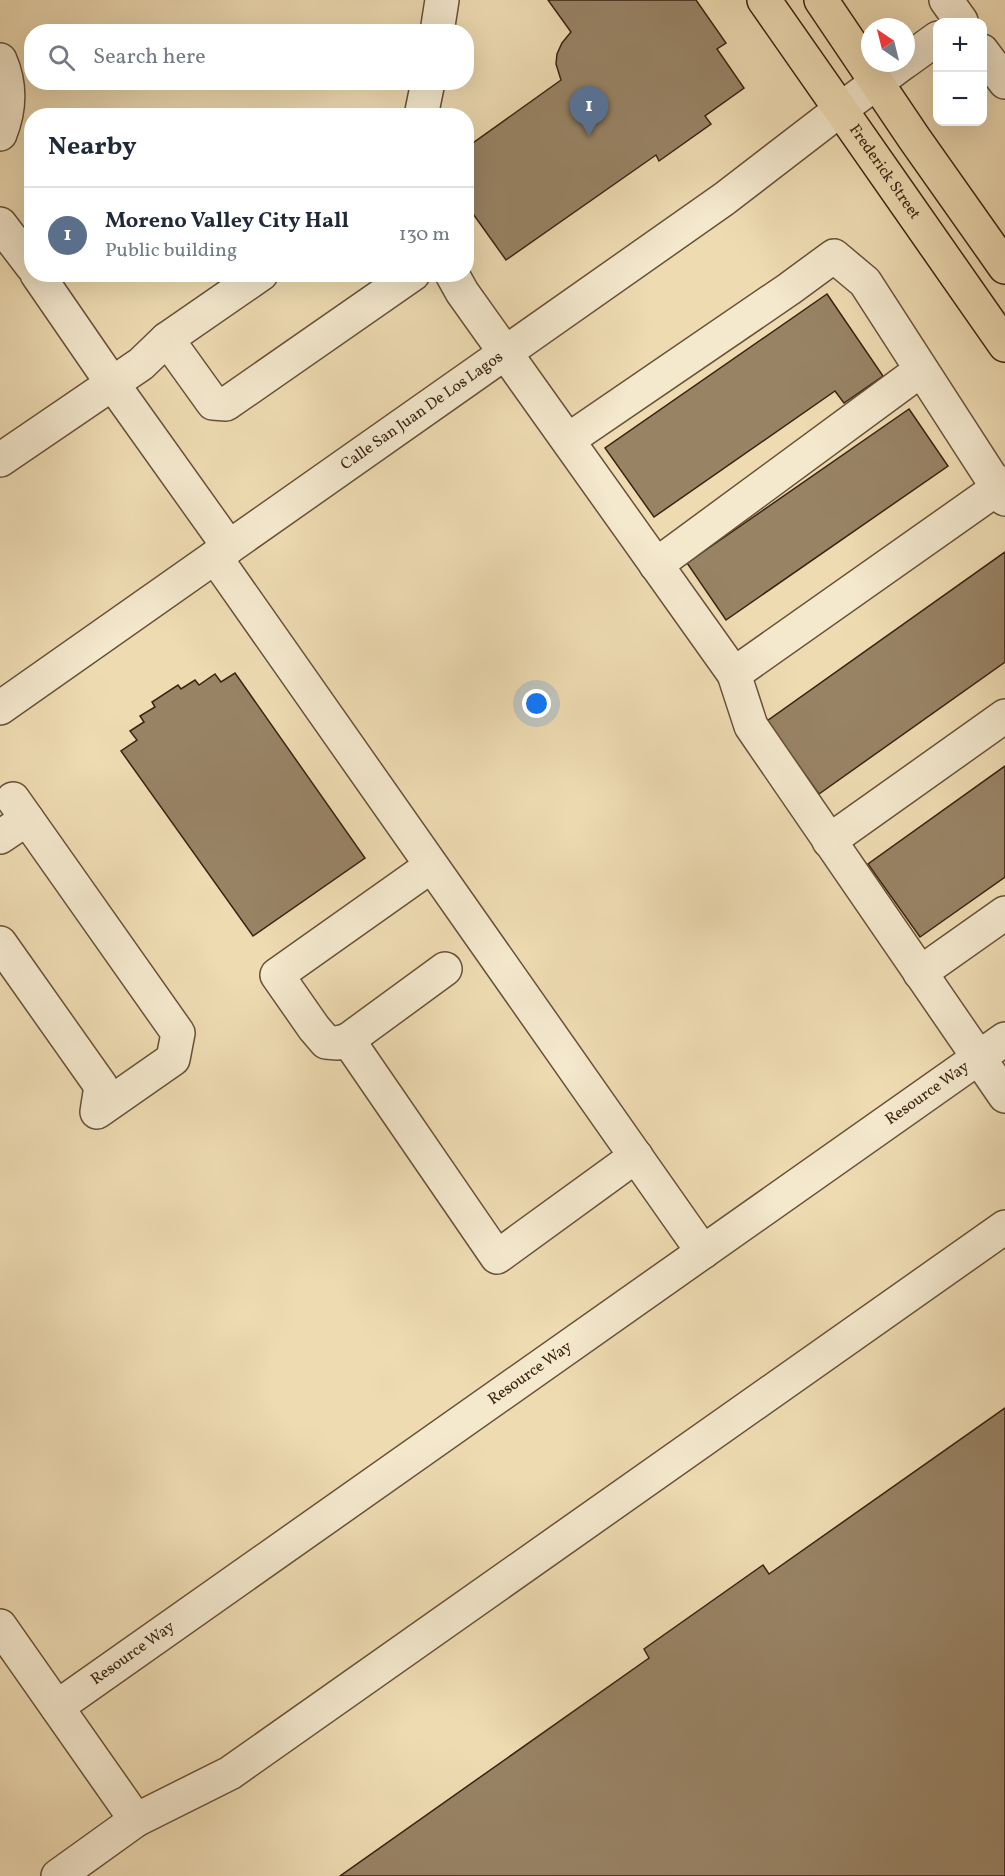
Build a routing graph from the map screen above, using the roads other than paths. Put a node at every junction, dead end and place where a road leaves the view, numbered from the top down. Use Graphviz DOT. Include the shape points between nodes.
graph roads {
  1 [pos="442,0"];
  2 [pos="764,0"];
  3 [pos="821,0"];
  4 [pos="438,24"];
  5 [pos="933,38"];
  6 [pos="915,53"];
  7 [pos="987,58"];
  8 [pos="0,60"];
  9 [pos="890,72"];
  10 [pos="876,82"];
  11 [pos="1005,82"];
  12 [pos="426,90"];
  13 [pos="423,108"];
  14 [pos="841,109"];
  15 [pos="0,134"];
  16 [pos="0,224"];
  17 [pos="23,266"];
  18 [pos="1005,267"];
  19 [pos="35,282"];
  20 [pos="249,282"];
  21 [pos="401,282"];
  22 [pos="456,282"];
  23 [pos="167,339"];
  24 [pos="1005,345"];
  25 [pos="505,352"];
  26 [pos="921,370"];
  27 [pos="112,383"];
  28 [pos="568,440"];
  29 [pos="5,446"];
  30 [pos="1002,490"];
  31 [pos="221,552"];
  32 [pos="656,565"];
  33 [pos="734,674"];
  34 [pos="0,708"];
  35 [pos="1005,716"];
  36 [pos="0,837"];
  37 [pos="829,840"];
  38 [pos="431,866"];
  39 [pos="1005,913"];
  40 [pos="0,943"];
  41 [pos="445,969"];
  42 [pos="920,973"];
  43 [pos="348,1040"];
  44 [pos="1005,1040"];
  45 [pos="978,1058"];
  46 [pos="1005,1096"];
  47 [pos="636,1156"];
  48 [pos="1005,1227"];
  49 [pos="703,1252"];
  50 [pos="0,1626"];
  51 [pos="57,1707"];
  52 [pos="136,1820"];
  53 [pos="58,1876"];
  1 -- 4 [label="street"];
  2 -- 14 [label="main road, Frederick Street"];
  3 -- 10 [label="main road"];
  5 -- 6 [label="street, Calle San Juan De Los Lagos"];
  7 -- 11 [label="street"];
  8 -- 15 [label="street" via="7,76 7,115"];
  9 -- 10 [label="street, Calle San Juan De Los Lagos"];
  10 -- 14 [label="street, Calle San Juan De Los Lagos"];
  10 -- 18 [label="main road"];
  12 -- 13 [label="street"];
  14 -- 24 [label="main road, Frederick Street"];
  14 -- 25 [label="street, Calle San Juan De Los Lagos" via="724,199"];
  16 -- 17 [label="street"];
  19 -- 27 [label="street"];
  20 -- 23 [label="street"];
  21 -- 23 [label="street" via="226,404 213,403"];
  22 -- 25 [label="street"];
  23 -- 27 [label="street" via="141,364"];
  25 -- 28 [label="street"];
  25 -- 31 [label="street, Calle San Juan De Los Lagos"];
  26 -- 28 [label="street" via="865,282 834,256"];
  26 -- 30 [label="street"];
  26 -- 32 [label="street"];
  27 -- 29 [label="street"];
  27 -- 31 [label="street"];
  28 -- 32 [label="street"];
  30 -- 33 [label="street"];
  31 -- 34 [label="street, Calle San Juan De Los Lagos"];
  31 -- 38 [label="street"];
  32 -- 33 [label="street"];
  33 -- 37 [label="street" via="751,726"];
  35 -- 37 [label="street"];
  36 -- 40 [label="street" via="20,809 178,1033 173,1059 97,1112 101,1086"];
  37 -- 42 [label="street"];
  38 -- 43 [label="street" via="277,975 326,1042"];
  38 -- 47 [label="street"];
  39 -- 42 [label="street"];
  41 -- 43 [label="street"];
  42 -- 45 [label="street"];
  43 -- 47 [label="street" via="497,1257"];
  44 -- 45 [label="street, Resource Way"];
  45 -- 46 [label="street"];
  45 -- 49 [label="street, Resource Way"];
  47 -- 49 [label="street"];
  48 -- 52 [label="street" via="230,1773"];
  49 -- 51 [label="street, Resource Way"];
  50 -- 51 [label="street"];
  51 -- 52 [label="street"];
  52 -- 53 [label="street"];
}
